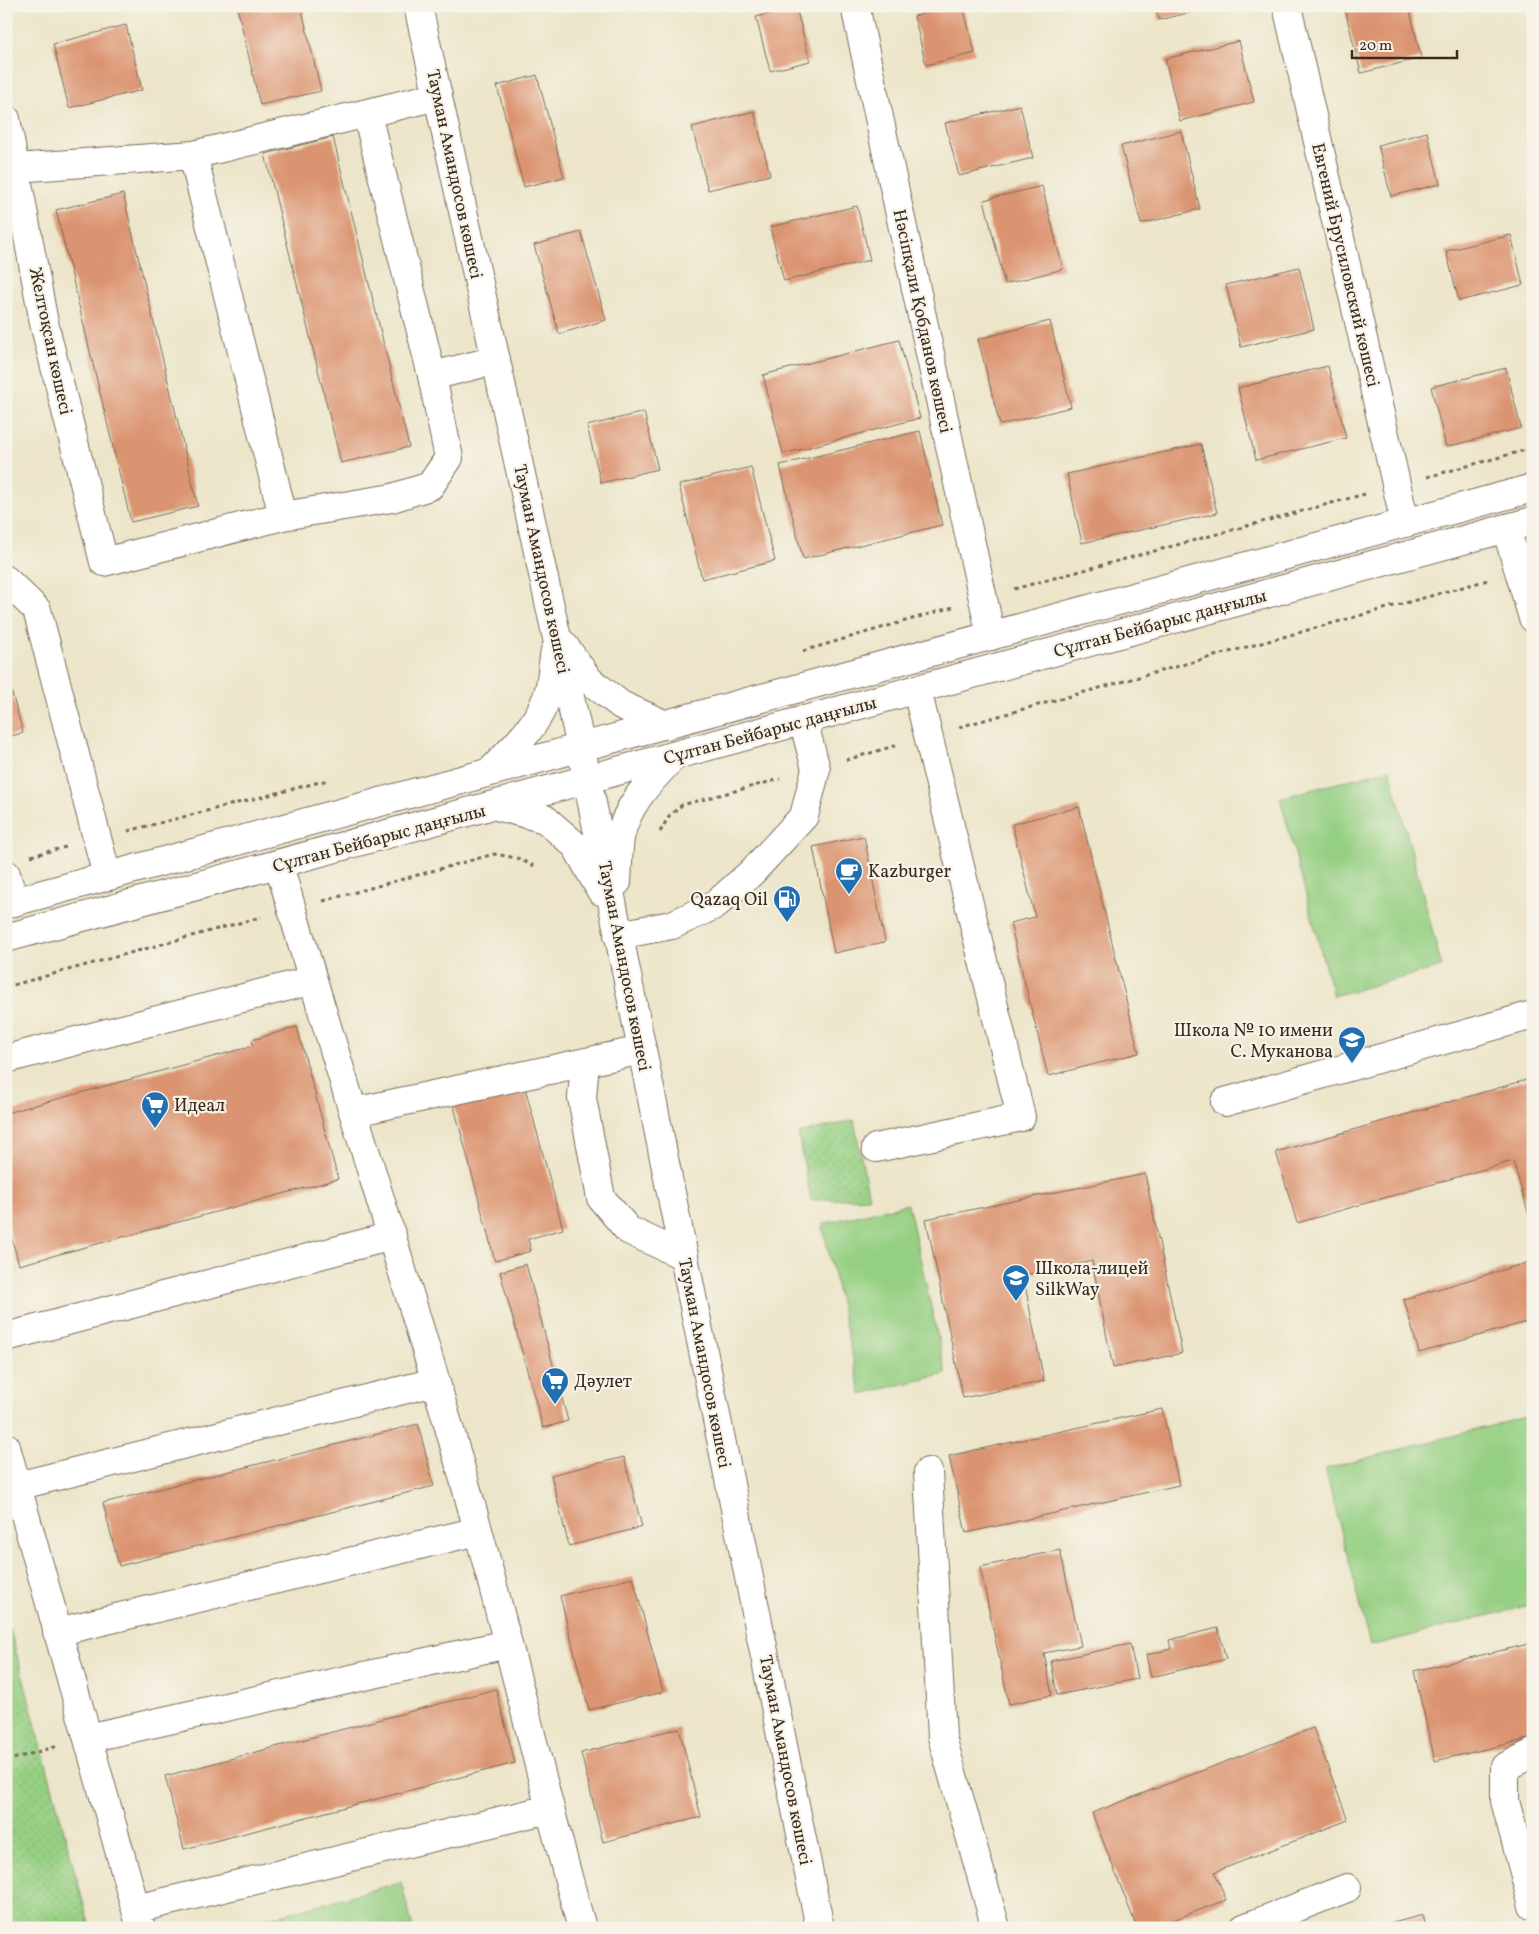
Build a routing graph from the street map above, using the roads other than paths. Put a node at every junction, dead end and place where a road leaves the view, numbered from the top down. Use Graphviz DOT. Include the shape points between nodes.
graph roads {
  1 [pos="418,6"];
  2 [pos="855,6"];
  3 [pos="1287,6"];
  4 [pos="438,96"];
  5 [pos="366,114"];
  6 [pos="6,119"];
  7 [pos="192,155"];
  8 [pos="16,168"];
  9 [pos="496,360"];
  10 [pos="432,376"];
  11 [pos="1533,488"];
  12 [pos="283,516"];
  13 [pos="1533,521"];
  14 [pos="1405,523"];
  15 [pos="1506,528"];
  16 [pos="1526,575"];
  17 [pos="6,580"];
  18 [pos="1533,618"];
  19 [pos="991,636"];
  20 [pos="557,637"];
  21 [pos="916,690"];
  22 [pos="803,720"];
  23 [pos="666,725"];
  24 [pos="580,747"];
  25 [pos="675,754"];
  26 [pos="489,772"];
  27 [pos="587,781"];
  28 [pos="496,806"];
  29 [pos="279,865"];
  30 [pos="15,866"];
  31 [pos="107,876"];
  32 [pos="10,903"];
  33 [pos="617,925"];
  34 [pos="6,938"];
  35 [pos="313,980"];
  36 [pos="1533,1015"];
  37 [pos="642,1050"];
  38 [pos="6,1059"];
  39 [pos="585,1062"];
  40 [pos="1225,1102"];
  41 [pos="354,1112"];
  42 [pos="876,1148"];
  43 [pos="392,1236"];
  44 [pos="684,1256"];
  45 [pos="6,1337"];
  46 [pos="435,1382"];
  47 [pos="6,1447"];
  48 [pos="928,1472"];
  49 [pos="17,1486"];
  50 [pos="478,1531"];
  51 [pos="57,1632"];
  52 [pos="507,1644"];
  53 [pos="88,1738"];
  54 [pos="1533,1753"];
  55 [pos="549,1809"];
  56 [pos="1347,1888"];
  57 [pos="1533,1906"];
  58 [pos="139,1918"];
  59 [pos="582,1928"];
  60 [pos="820,1928"];
  61 [pos="996,1928"];
  62 [pos="1244,1928"];
  1 -- 4 [label="main road, Тауман Амандосов көшесі"];
  2 -- 19 [label="main road, Нәсіпқали Қобданов көшесі"];
  3 -- 14 [label="main road, Евгений Брусиловский көшесі"];
  4 -- 5 [label="main road"];
  4 -- 9 [label="main road, Тауман Амандосов көшесі"];
  5 -- 7 [label="main road"];
  5 -- 10 [label="main road"];
  6 -- 8 [label="main road, Желтоқсан көшесі"];
  7 -- 8 [label="main road"];
  7 -- 12 [label="main road"];
  8 -- 12 [label="main road, Желтоқсан көшесі" via="44,322 104,562"];
  9 -- 10 [label="main road"];
  9 -- 20 [label="main road, Тауман Амандосов көшесі"];
  10 -- 12 [label="main road" via="449,458 430,486 392,498"];
  11 -- 14 [label="main road, Сұлтан Бейбарыс даңғылы"];
  13 -- 15 [label="main road, Сұлтан Бейбарыс даңғылы"];
  14 -- 19 [label="main road, Сұлтан Бейбарыс даңғылы"];
  15 -- 16 [label="main road"];
  15 -- 21 [label="main road, Сұлтан Бейбарыс даңғылы"];
  16 -- 18 [label="main road"];
  17 -- 31 [label="main road" via="37,610"];
  19 -- 23 [label="main road, Сұлтан Бейбарыс даңғылы"];
  20 -- 23 [label="main road" via="590,680 621,706"];
  20 -- 24 [label="main road, Тауман Амандосов көшесі"];
  20 -- 26 [label="main road" via="547,697 535,722"];
  21 -- 22 [label="main road, Сұлтан Бейбарыс даңғылы"];
  21 -- 42 [label="main road" via="1021,1117"];
  22 -- 25 [label="main road, Сұлтан Бейбарыс даңғылы"];
  22 -- 33 [label="main road" via="816,769 804,816 752,872 715,904 672,925"];
  23 -- 24 [label="main road, Сұлтан Бейбарыс даңғылы"];
  24 -- 26 [label="main road, Сұлтан Бейбарыс даңғылы"];
  24 -- 27 [label="main road, Тауман Амандосов көшесі"];
  25 -- 27 [label="main road, Сұлтан Бейбарыс даңғылы"];
  25 -- 33 [label="main road" via="645,786 620,837"];
  26 -- 31 [label="main road, Сұлтан Бейбарыс даңғылы"];
  27 -- 28 [label="main road, Сұлтан Бейбарыс даңғылы"];
  27 -- 33 [label="main road, Тауман Амандосов көшесі"];
  28 -- 29 [label="main road, Сұлтан Бейбарыс даңғылы"];
  28 -- 33 [label="main road" via="545,820 576,846"];
  29 -- 34 [label="main road, Сұлтан Бейбарыс даңғылы"];
  29 -- 35 [label="main road"];
  30 -- 32 [label="main road"];
  31 -- 32 [label="main road, Сұлтан Бейбарыс даңғылы"];
  33 -- 37 [label="main road, Тауман Амандосов көшесі"];
  35 -- 38 [label="main road"];
  35 -- 41 [label="main road"];
  36 -- 40 [label="main road"];
  37 -- 39 [label="main road"];
  37 -- 44 [label="main road, Тауман Амандосов көшесі"];
  39 -- 41 [label="main road"];
  39 -- 44 [label="main road" via="582,1098 601,1198 628,1230"];
  41 -- 43 [label="main road"];
  43 -- 45 [label="main road"];
  43 -- 46 [label="main road"];
  44 -- 60 [label="main road, Тауман Амандосов көшесі"];
  46 -- 49 [label="main road"];
  46 -- 50 [label="main road"];
  47 -- 49 [label="main road"];
  48 -- 61 [label="main road" via="942,1737"];
  49 -- 51 [label="main road"];
  50 -- 51 [label="main road"];
  50 -- 52 [label="main road"];
  51 -- 53 [label="main road"];
  52 -- 53 [label="main road"];
  52 -- 55 [label="main road"];
  53 -- 58 [label="main road"];
  54 -- 57 [label="main road" via="1505,1767 1505,1801"];
  55 -- 58 [label="main road"];
  55 -- 59 [label="main road"];
  56 -- 62 [label="main road"];
}
